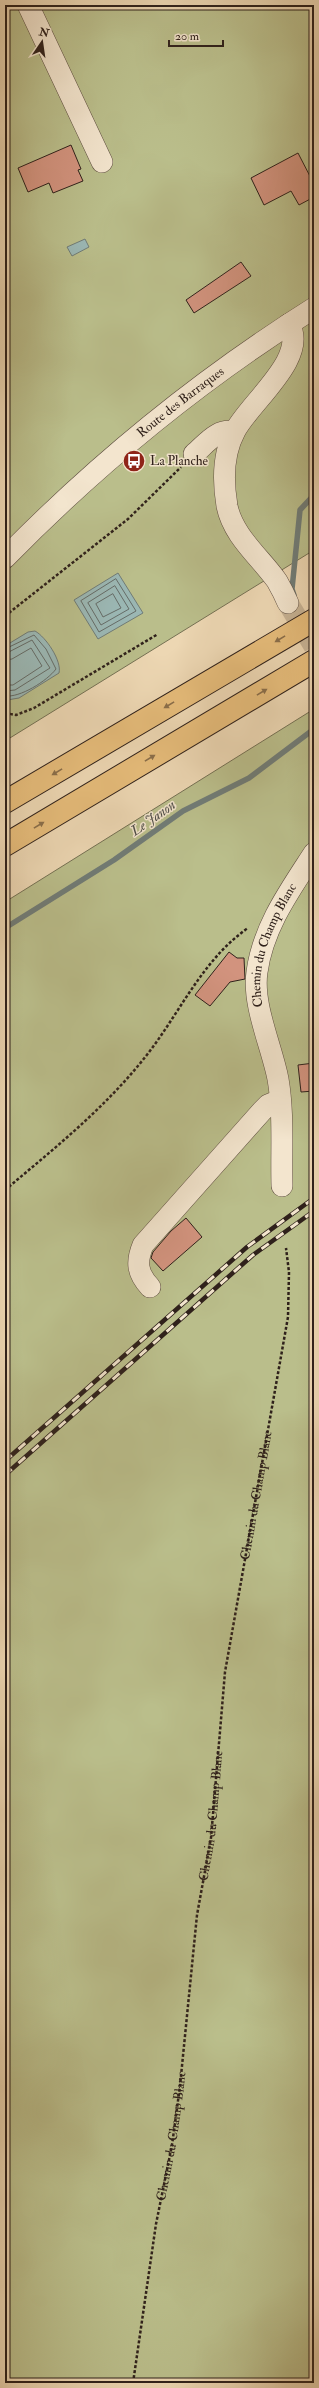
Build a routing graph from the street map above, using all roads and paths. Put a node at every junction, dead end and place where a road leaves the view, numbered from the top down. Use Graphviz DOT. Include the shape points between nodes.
graph roads {
  1 [pos="28,5"];
  2 [pos="102,162"];
  3 [pos="314,308"];
  4 [pos="289,324"];
  5 [pos="234,432"];
  6 [pos="194,454"];
  7 [pos="5,558"];
  8 [pos="288,603"];
  9 [pos="5,616"];
  10 [pos="314,620"];
  11 [pos="158,634"];
  12 [pos="314,661"];
  13 [pos="5,713"];
  14 [pos="5,802"];
  15 [pos="5,845"];
  16 [pos="314,853"];
  17 [pos="249,927"];
  18 [pos="280,1100"];
  19 [pos="282,1186"];
  20 [pos="5,1190"];
  21 [pos="286,1248"];
  22 [pos="150,1286"];
  23 [pos="133,2383"];
  1 -- 2 [label="street"];
  3 -- 4 [label="street, Route des Barraques"];
  4 -- 5 [label="street" via="295,339 283,369 248,410"];
  4 -- 7 [label="street, Route des Barraques" via="172,406 110,457"];
  5 -- 6 [label="street" via="224,431 217,434"];
  5 -- 8 [label="street" via="226,458 227,507 236,529 278,582"];
  6 -- 9 [label="path" via="128,518"];
  10 -- 14 [label="highway, one-way"];
  11 -- 13 [label="path" via="34,708 16,715"];
  15 -- 12 [label="highway, one-way"];
  16 -- 18 [label="street, Chemin du Champ Blanc" via="281,902 262,949 256,974 258,1000 278,1080"];
  17 -- 20 [label="path" via="222,950 190,990 146,1056 112,1094 73,1133"];
  18 -- 19 [label="street, Chemin du Champ Blanc"];
  18 -- 22 [label="street" via="262,1111 142,1244 139,1272"];
  21 -- 23 [label="path, Chemin du Champ Blanc" via="289,1272 288,1318 225,1672 211,1838 196,1915 180,2086 172,2145 156,2224"];
}
